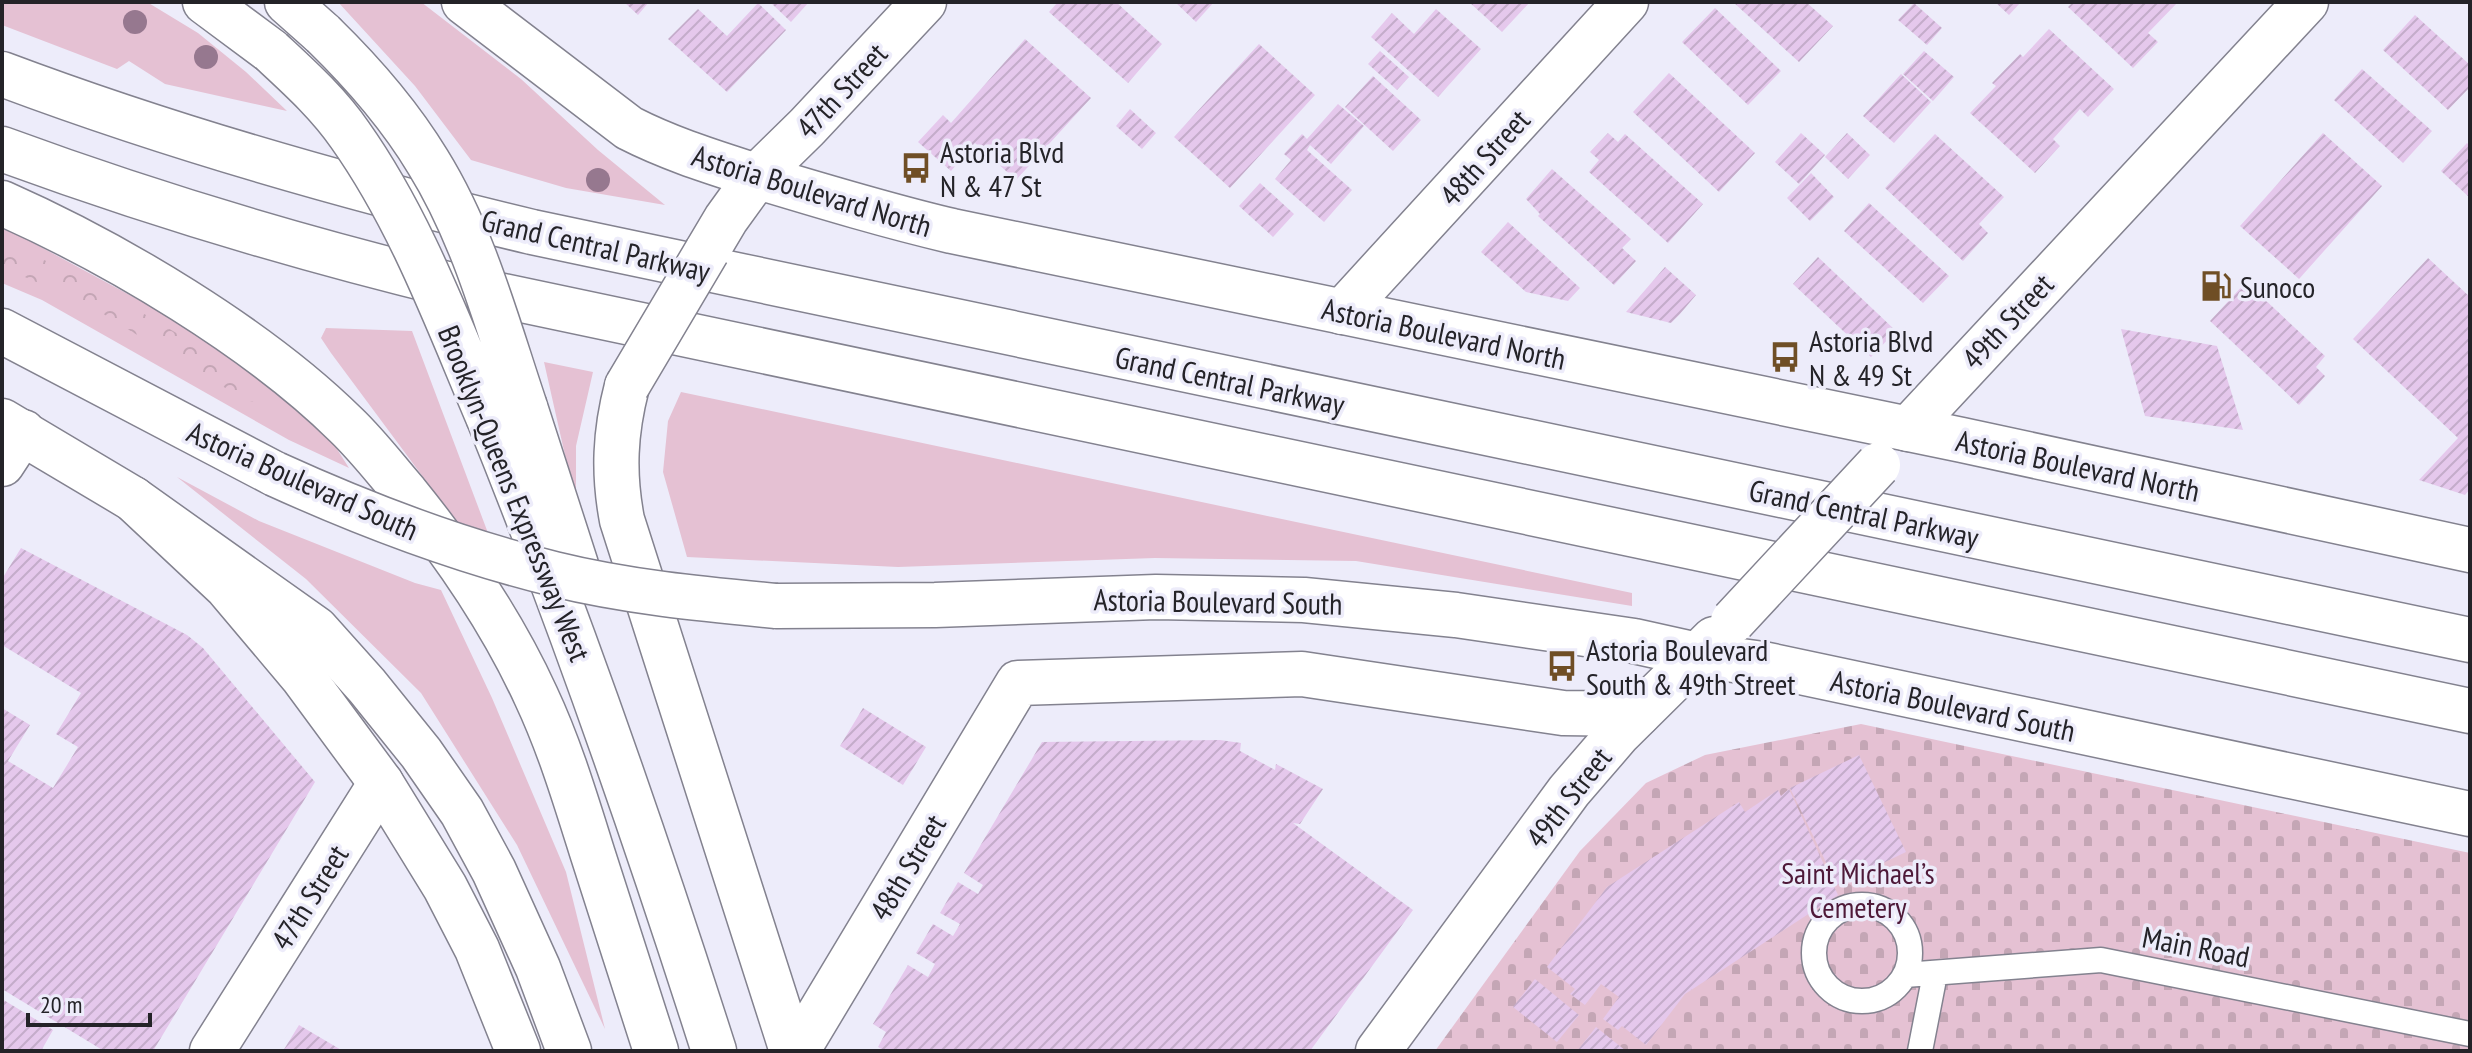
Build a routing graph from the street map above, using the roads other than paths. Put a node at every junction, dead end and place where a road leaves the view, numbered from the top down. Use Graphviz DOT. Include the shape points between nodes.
graph roads {
  1 [pos="205,2"];
  2 [pos="287,2"];
  3 [pos="464,2"];
  4 [pos="924,2"];
  5 [pos="1626,2"];
  6 [pos="2306,2"];
  7 [pos="2,74"];
  8 [pos="2,149"];
  9 [pos="757,176"];
  10 [pos="2,203"];
  11 [pos="1342,312"];
  12 [pos="2,331"];
  13 [pos="507,413"];
  14 [pos="1908,429"];
  15 [pos="9,439"];
  16 [pos="133,499"];
  17 [pos="2470,550"];
  18 [pos="2470,640"];
  19 [pos="1697,655"];
  20 [pos="2470,711"];
  21 [pos="1638,714"];
  22 [pos="381,783"];
  23 [pos="2470,814"];
  24 [pos="1935,974"];
  25 [pos="1905,975"];
  26 [pos="2470,1034"];
  27 [pos="212,1051"];
  28 [pos="518,1051"];
  29 [pos="569,1051"];
  30 [pos="656,1051"];
  31 [pos="714,1051"];
  32 [pos="794,1051"];
  33 [pos="1378,1051"];
  34 [pos="1920,1051"];
  1 -- 13 [label="main road, Brooklyn-Queens Expressway West, bridge" via="271,51 349,134"];
  2 -- 13 [label="main road, bridge" via="366,77 429,163 476,261"];
  3 -- 9 [label="main road, Astoria Boulevard North" via="629,128 692,156"];
  4 -- 9 [label="main road, 47th Street"];
  5 -- 11 [label="main road, 48th Street"];
  6 -- 14 [label="main road, 49th Street"];
  7 -- 18 [label="main road, Grand Central Parkway" via="241,156 532,232"];
  8 -- 20 [label="main road" via="291,244 451,285"];
  9 -- 11 [label="main road, Astoria Boulevard North" via="952,231"];
  9 -- 32 [label="main road, bridge" via="627,386 615,449 615,487"];
  10 -- 30 [label="main road, Brooklyn-Queens Expressway West" via="122,265 271,363 347,426 471,577 537,697 571,785"];
  11 -- 14 [label="main road, Astoria Boulevard North"];
  12 -- 19 [label="main road, Astoria Boulevard South, bridge" via="341,504 481,554 557,574 776,606 1156,597 1304,600 1514,623"];
  13 -- 31 [label="main road, Brooklyn-Queens Expressway West" via="567,617"];
  14 -- 17 [label="main road, Astoria Boulevard North"];
  14 -- 19 [label="main road, 49th Street, bridge"];
  15 -- 16 [label="main road"];
  16 -- 22 [label="main road" via="227,587"];
  16 -- 29 [label="main road" via="316,629 421,753 494,871"];
  19 -- 21 [label="main road, 49th Street"];
  19 -- 23 [label="main road, Astoria Boulevard South" via="1763,664"];
  21 -- 32 [label="main road, 48th Street" via="1563,713 1302,674 1018,683"];
  21 -- 33 [label="main road, 49th Street" via="1569,791"];
  22 -- 27 [label="main road, 47th Street"];
  22 -- 28 [label="main road" via="445,887"];
  24 -- 25 [label="lane, Main Road"];
  24 -- 26 [label="lane, Main Road" via="2101,960"];
  24 -- 34 [label="lane"];
  25 -- 25 [label="lane" via="1896,988 1868,1001 1835,994 1816,967 1817,934 1840,910 1854,905 1884,910 1905,931 1910,945"];
}
